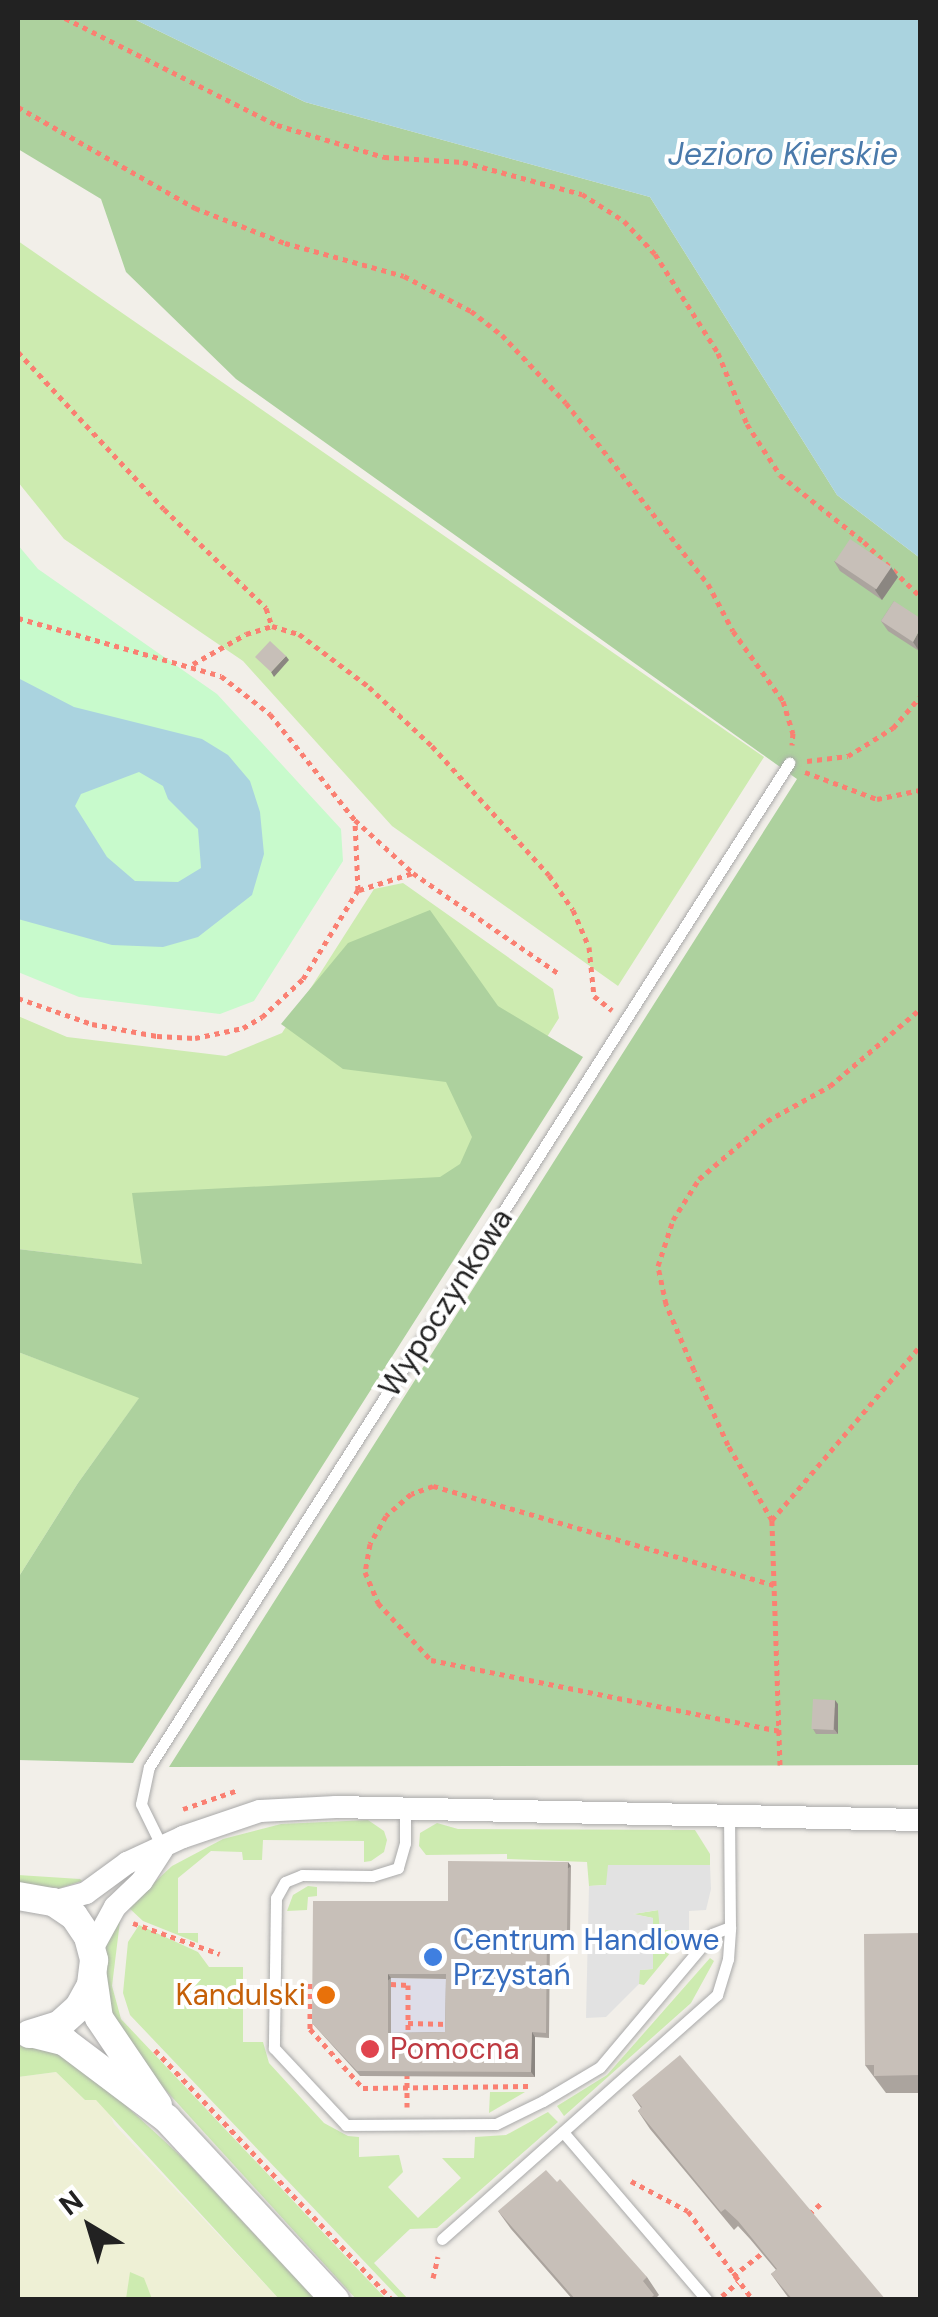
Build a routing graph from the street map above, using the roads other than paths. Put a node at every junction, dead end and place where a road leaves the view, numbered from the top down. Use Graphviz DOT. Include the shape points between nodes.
graph roads {
  1 [pos="789,762"];
  2 [pos="406,1808"];
  3 [pos="729,1816"];
  4 [pos="920,1820"];
  5 [pos="163,1849"];
  6 [pos="18,1896"];
  7 [pos="53,1902"];
  8 [pos="730,1927"];
  9 [pos="92,1960"];
  10 [pos="26,2034"];
  11 [pos="167,2119"];
  12 [pos="563,2132"];
  13 [pos="442,2240"];
  14 [pos="335,2300"];
  15 [pos="707,2300"];
  1 -- 5 [label="lane, Wypoczynkowa" via="149,1767 141,1804"];
  2 -- 3 [label="street"];
  2 -- 5 [label="street" via="260,1811"];
  2 -- 8 [label="lane" via="398,1868 372,1876 302,1874 285,1882 276,1898 274,2048 346,2126 496,2124 544,2100 600,2067 712,1934"];
  3 -- 4 [label="street"];
  3 -- 8 [label="lane"];
  5 -- 7 [label="street" via="126,1863 74,1899"];
  5 -- 9 [label="street" via="115,1907"];
  6 -- 7 [label="street"];
  7 -- 9 [label="street" via="74,1916"];
  8 -- 12 [label="lane" via="717,1996"];
  9 -- 10 [label="street" via="78,2008 59,2025"];
  9 -- 11 [label="street" via="100,2018"];
  10 -- 11 [label="street" via="65,2042"];
  11 -- 14 [label="street"];
  12 -- 13 [label="lane"];
  12 -- 15 [label="lane"];
}
